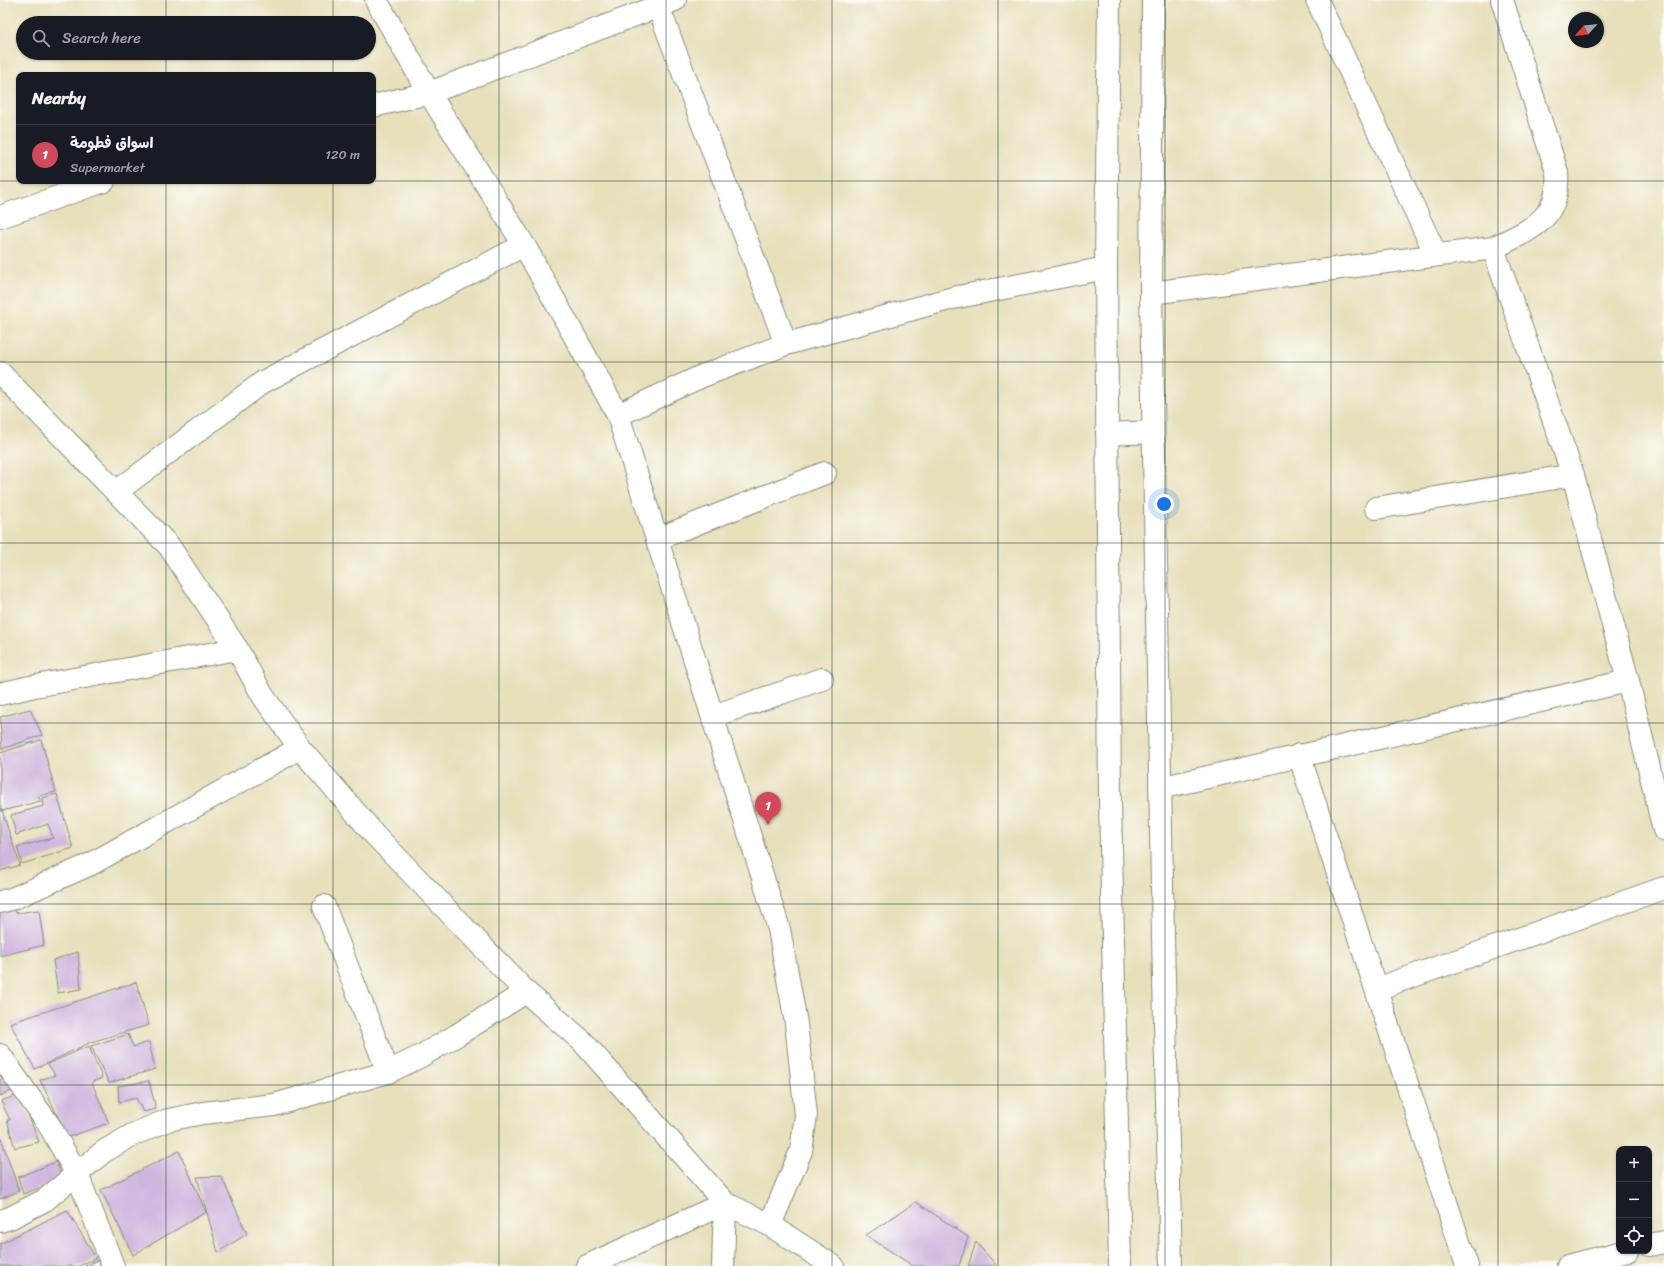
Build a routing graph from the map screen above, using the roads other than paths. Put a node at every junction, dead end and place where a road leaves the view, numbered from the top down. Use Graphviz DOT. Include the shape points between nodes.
graph roads {
  1 [pos="376,0"];
  2 [pos="1109,0"];
  3 [pos="1153,0"];
  4 [pos="1317,0"];
  5 [pos="1502,0"];
  6 [pos="667,3"];
  7 [pos="429,93"];
  8 [pos="376,105"];
  9 [pos="95,184"];
  10 [pos="0,217"];
  11 [pos="524,245"];
  12 [pos="1493,248"];
  13 [pos="1436,255"];
  14 [pos="1106,268"];
  15 [pos="1151,293"];
  16 [pos="786,344"];
  17 [pos="0,374"];
  18 [pos="618,415"];
  19 [pos="1153,432"];
  20 [pos="1107,434"];
  21 [pos="825,473"];
  22 [pos="1572,475"];
  23 [pos="116,492"];
  24 [pos="1376,508"];
  25 [pos="657,539"];
  26 [pos="237,649"];
  27 [pos="822,679"];
  28 [pos="1628,681"];
  29 [pos="0,694"];
  30 [pos="713,716"];
  31 [pos="300,748"];
  32 [pos="1299,755"];
  33 [pos="1160,788"];
  34 [pos="1664,830"];
  35 [pos="1664,888"];
  36 [pos="0,902"];
  37 [pos="324,906"];
  38 [pos="1376,989"];
  39 [pos="526,992"];
  40 [pos="0,1054"];
  41 [pos="388,1072"];
  42 [pos="77,1174"];
  43 [pos="725,1203"];
  44 [pos="0,1221"];
  45 [pos="770,1226"];
  46 [pos="1664,1242"];
  47 [pos="1652,1244"];
  48 [pos="1616,1254"];
  49 [pos="113,1266"];
  50 [pos="587,1266"];
  51 [pos="723,1266"];
  52 [pos="833,1266"];
  53 [pos="1120,1266"];
  54 [pos="1171,1266"];
  55 [pos="1467,1266"];
  56 [pos="1568,1266"];
  1 -- 7 [label="street"];
  2 -- 14 [label="street"];
  3 -- 15 [label="street"];
  4 -- 13 [label="street"];
  5 -- 12 [label="street" via="1556,167 1558,183 1553,205 1539,223"];
  6 -- 7 [label="street"];
  6 -- 16 [label="street"];
  7 -- 8 [label="street"];
  7 -- 11 [label="street"];
  9 -- 10 [label="street"];
  11 -- 18 [label="street"];
  11 -- 23 [label="street" via="263,382"];
  12 -- 13 [label="street"];
  12 -- 22 [label="street"];
  13 -- 15 [label="street"];
  14 -- 16 [label="street" via="953,298"];
  14 -- 20 [label="street"];
  15 -- 19 [label="street"];
  16 -- 18 [label="street" via="700,377"];
  17 -- 23 [label="street"];
  18 -- 25 [label="street"];
  19 -- 20 [label="street"];
  19 -- 33 [label="street"];
  20 -- 53 [label="street" via="1110,799"];
  21 -- 25 [label="street"];
  22 -- 24 [label="street"];
  22 -- 28 [label="street"];
  23 -- 26 [label="street" via="169,546"];
  25 -- 30 [label="street"];
  26 -- 29 [label="street"];
  26 -- 31 [label="street" via="263,696"];
  27 -- 30 [label="street"];
  28 -- 32 [label="street"];
  28 -- 34 [label="street"];
  30 -- 45 [label="street" via="778,930 797,1031 806,1114 801,1151"];
  31 -- 36 [label="street" via="91,864"];
  31 -- 39 [label="street" via="375,835"];
  32 -- 33 [label="street"];
  32 -- 38 [label="street"];
  33 -- 54 [label="street"];
  35 -- 38 [label="street"];
  37 -- 41 [label="street"];
  38 -- 55 [label="street"];
  39 -- 41 [label="street" via="451,1039"];
  39 -- 43 [label="street" via="582,1041"];
  40 -- 42 [label="street" via="49,1125"];
  41 -- 42 [label="street" via="274,1105 203,1113 168,1120 126,1138 103,1152"];
  42 -- 44 [label="street" via="45,1200"];
  42 -- 49 [label="street"];
  43 -- 45 [label="street"];
  43 -- 50 [label="street"];
  43 -- 51 [label="street"];
  45 -- 52 [label="street"];
  46 -- 47 [label="street"];
  48 -- 56 [label="street"];
}
